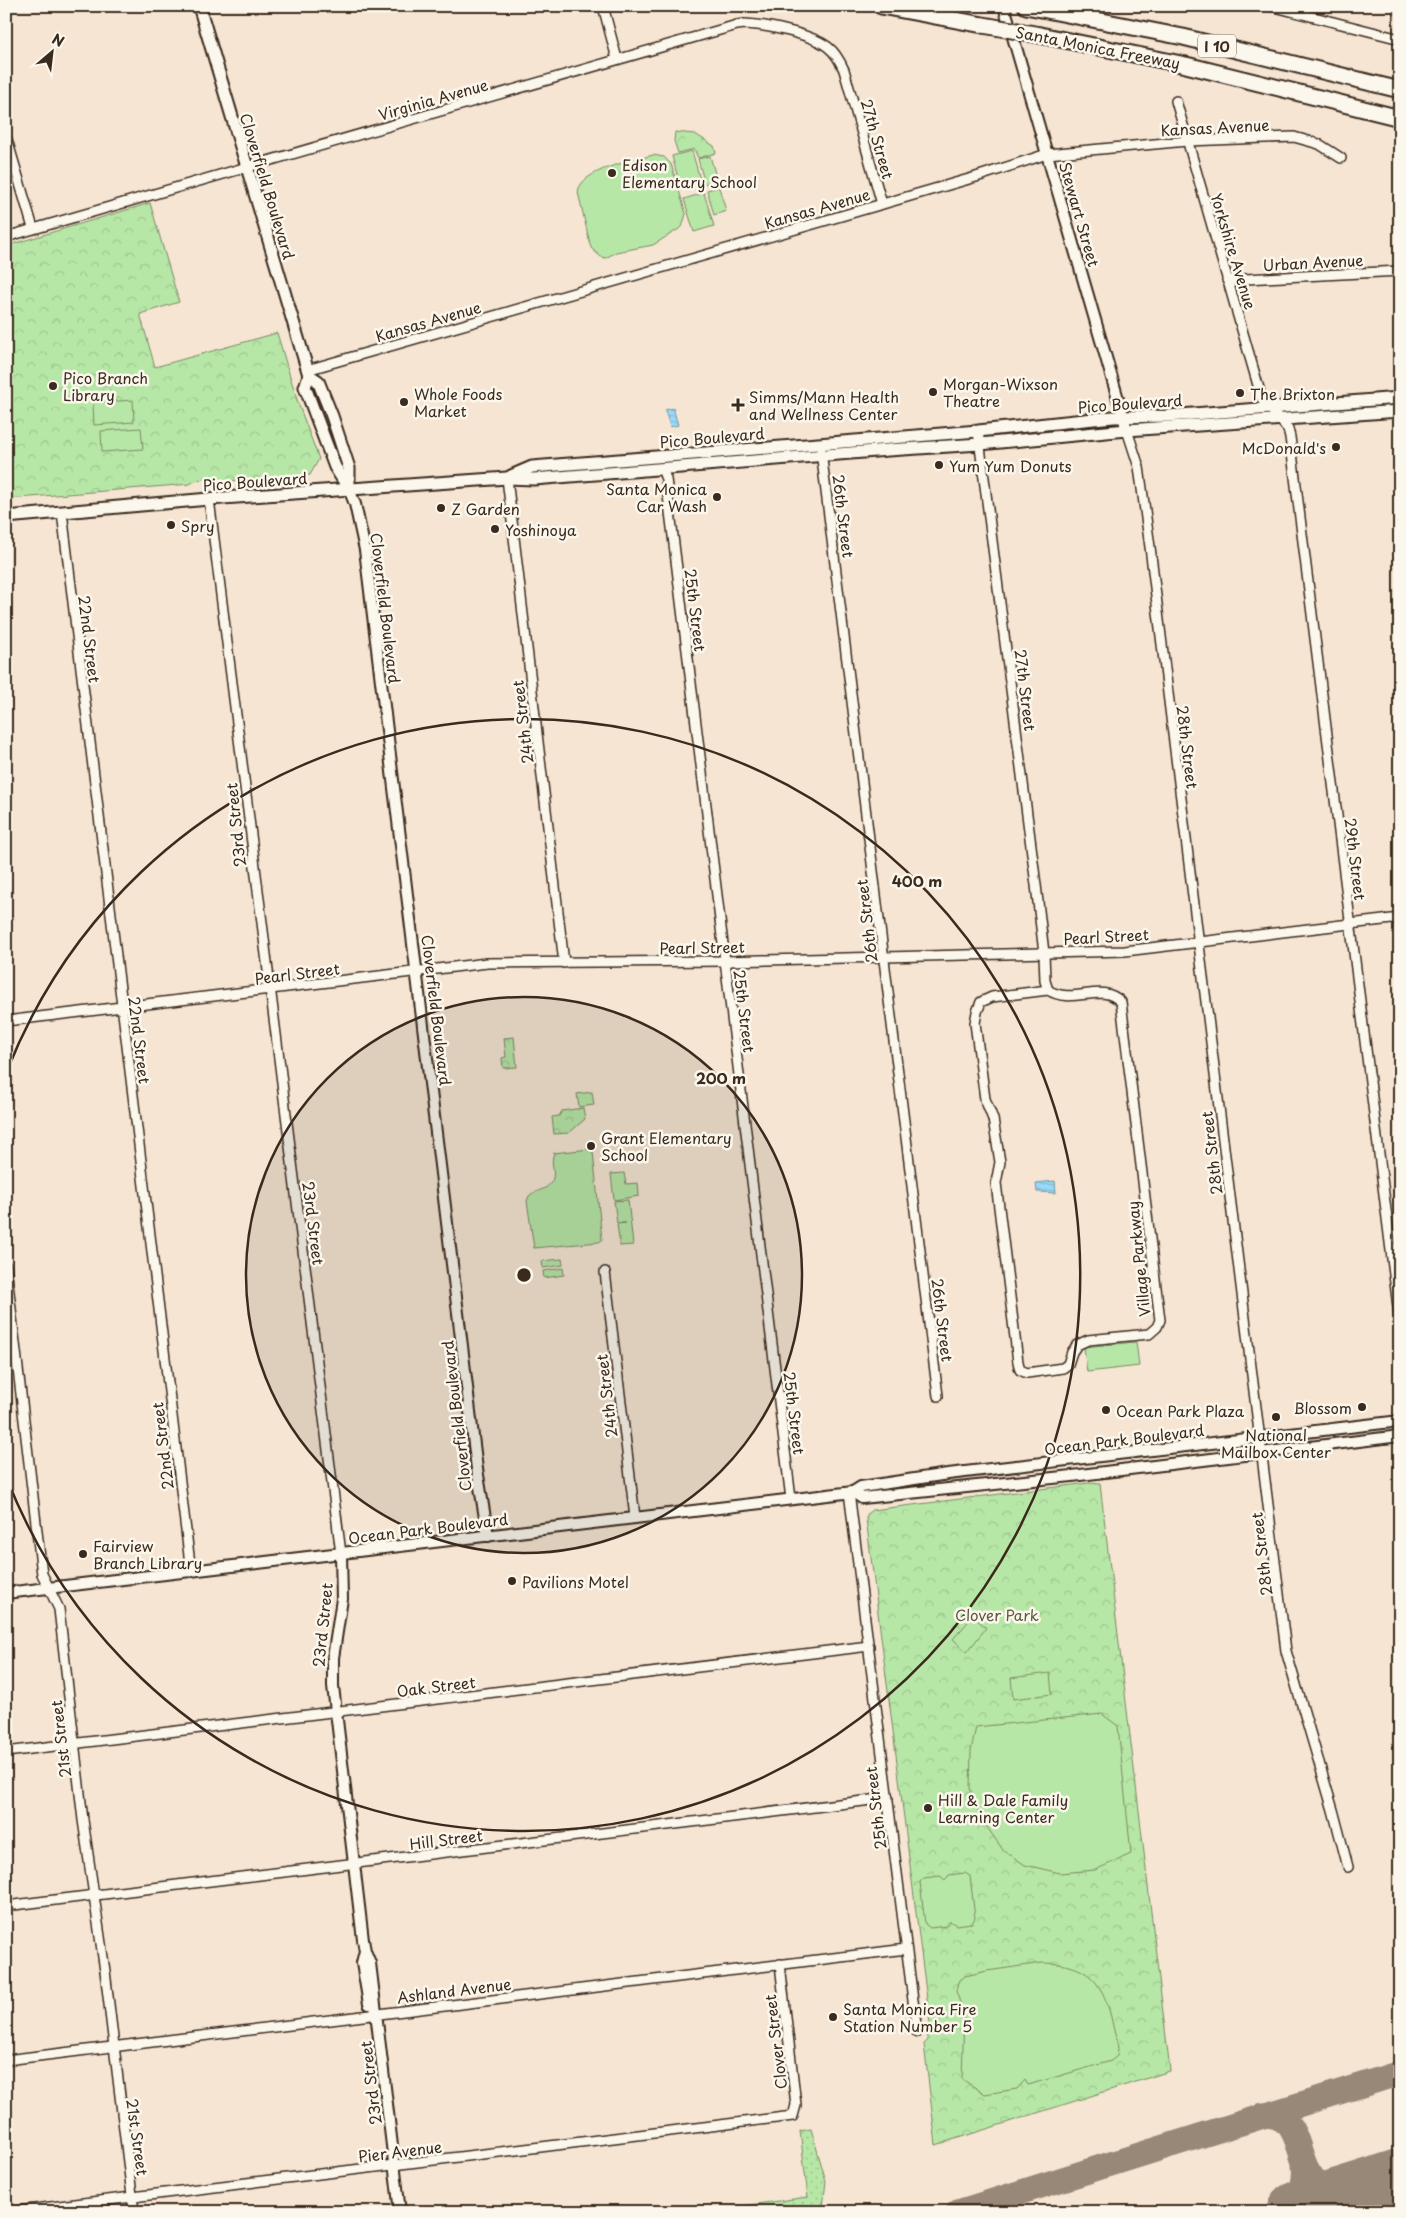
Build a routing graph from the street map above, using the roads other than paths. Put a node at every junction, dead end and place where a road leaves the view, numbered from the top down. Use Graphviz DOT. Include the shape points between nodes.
graph roads {
  1 [pos="199,6"];
  2 [pos="603,6"];
  3 [pos="881,6"];
  4 [pos="1004,6"];
  5 [pos="1271,6"];
  6 [pos="1029,7"];
  7 [pos="1400,39"];
  8 [pos="617,59"];
  9 [pos="847,81"];
  10 [pos="1400,90"];
  11 [pos="1176,102"];
  12 [pos="1400,118"];
  13 [pos="6,136"];
  14 [pos="1187,141"];
  15 [pos="1047,154"];
  16 [pos="1341,158"];
  17 [pos="247,167"];
  18 [pos="882,204"];
  19 [pos="33,228"];
  20 [pos="6,237"];
  21 [pos="1400,271"];
  22 [pos="1228,280"];
  23 [pos="308,373"];
  24 [pos="1400,398"];
  25 [pos="1268,407"];
  26 [pos="1400,411"];
  27 [pos="1124,416"];
  28 [pos="1278,419"];
  29 [pos="1127,430"];
  30 [pos="978,431"];
  31 [pos="820,443"];
  32 [pos="980,444"];
  33 [pos="822,456"];
  34 [pos="654,457"];
  35 [pos="732,457"];
  36 [pos="662,469"];
  37 [pos="507,478"];
  38 [pos="349,489"];
  39 [pos="209,499"];
  40 [pos="62,512"];
  41 [pos="6,517"];
  42 [pos="1400,918"];
  43 [pos="1350,924"];
  44 [pos="1199,942"];
  45 [pos="1044,953"];
  46 [pos="884,956"];
  47 [pos="725,960"];
  48 [pos="564,963"];
  49 [pos="417,972"];
  50 [pos="270,990"];
  51 [pos="1048,990"];
  52 [pos="122,1008"];
  53 [pos="6,1021"];
  54 [pos="6,1266"];
  55 [pos="605,1272"];
  56 [pos="1400,1323"];
  57 [pos="938,1396"];
  58 [pos="1400,1421"];
  59 [pos="1400,1436"];
  60 [pos="1261,1438"];
  61 [pos="1263,1452"];
  62 [pos="851,1492"];
  63 [pos="792,1498"];
  64 [pos="635,1517"];
  65 [pos="488,1536"];
  66 [pos="341,1554"];
  67 [pos="191,1572"];
  68 [pos="49,1588"];
  69 [pos="6,1593"];
  70 [pos="869,1646"];
  71 [pos="335,1713"];
  72 [pos="74,1743"];
  73 [pos="6,1752"];
  74 [pos="888,1798"];
  75 [pos="354,1864"];
  76 [pos="1348,1867"];
  77 [pos="94,1896"];
  78 [pos="6,1906"];
  79 [pos="906,1949"];
  80 [pos="780,1964"];
  81 [pos="373,2014"];
  82 [pos="917,2032"];
  83 [pos="112,2047"];
  84 [pos="6,2060"];
  85 [pos="793,2116"];
  86 [pos="392,2166"];
  87 [pos="132,2197"];
  88 [pos="10,2212"];
  89 [pos="134,2212"];
  90 [pos="394,2212"];
  91 [pos="400,2212"];
  1 -- 17 [label="main road, Cloverfield Boulevard"];
  2 -- 8 [label="street"];
  3 -- 12 [label="highway, Santa Monica Freeway / I 10, bridge" via="1040,34 1186,65"];
  4 -- 15 [label="street, Stewart Street"];
  5 -- 7 [label="street"];
  6 -- 10 [label="highway, Santa Monica Freeway / I 10" via="1182,38"];
  8 -- 9 [label="street, Virginia Avenue" via="737,25 752,24 807,36 827,46 840,60"];
  8 -- 17 [label="street, Virginia Avenue"];
  9 -- 18 [label="street, 27th Street"];
  11 -- 14 [label="street, Yorkshire Avenue"];
  13 -- 19 [label="street"];
  14 -- 15 [label="street, Kansas Avenue"];
  14 -- 16 [label="street, Kansas Avenue" via="1294,137 1319,144"];
  14 -- 22 [label="street, Yorkshire Avenue"];
  15 -- 18 [label="street, Kansas Avenue"];
  15 -- 27 [label="street, Stewart Street"];
  17 -- 19 [label="street, Virginia Avenue"];
  17 -- 23 [label="main road, Cloverfield Boulevard"];
  18 -- 23 [label="street, Kansas Avenue"];
  19 -- 20 [label="street, Virginia Avenue"];
  21 -- 22 [label="street, Urban Avenue"];
  22 -- 25 [label="street, Yorkshire Avenue" via="1262,398"];
  23 -- 38 [label="main road, Cloverfield Boulevard" via="305,388 312,408 334,468"];
  23 -- 38 [label="main road, Cloverfield Boulevard" via="318,381 332,416 349,468"];
  24 -- 25 [label="main road, Pico Boulevard"];
  25 -- 27 [label="main road, Pico Boulevard" via="1167,416"];
  25 -- 28 [label="street, 29th Street"];
  26 -- 28 [label="main road, Pico Boulevard"];
  27 -- 29 [label="street, Stewart Street"];
  27 -- 30 [label="main road, Pico Boulevard"];
  28 -- 29 [label="main road, Pico Boulevard"];
  28 -- 43 [label="street, 29th Street" via="1288,429 1290,438"];
  29 -- 32 [label="main road, Pico Boulevard"];
  29 -- 44 [label="street, 28th Street" via="1141,476"];
  30 -- 31 [label="main road, Pico Boulevard"];
  30 -- 32 [label="street, 27th Street"];
  31 -- 33 [label="street, 26th Street"];
  31 -- 35 [label="main road, Pico Boulevard"];
  32 -- 33 [label="main road, Pico Boulevard"];
  32 -- 45 [label="street, 27th Street"];
  33 -- 35 [label="main road, Pico Boulevard"];
  33 -- 46 [label="street, 26th Street"];
  34 -- 35 [label="main road, Pico Boulevard"];
  34 -- 36 [label="main road"];
  34 -- 37 [label="main road, Pico Boulevard" via="532,467"];
  35 -- 36 [label="main road, Pico Boulevard"];
  36 -- 37 [label="main road, Pico Boulevard" via="534,480"];
  36 -- 47 [label="street, 25th Street" via="666,479"];
  37 -- 38 [label="main road, Pico Boulevard"];
  37 -- 48 [label="street, 24th Street"];
  38 -- 39 [label="main road, Pico Boulevard"];
  38 -- 49 [label="street, Cloverfield Boulevard" via="362,532"];
  39 -- 40 [label="main road, Pico Boulevard"];
  39 -- 50 [label="street, 23rd Street"];
  40 -- 41 [label="main road, Pico Boulevard"];
  40 -- 52 [label="street, 22nd Street"];
  42 -- 43 [label="street, Pearl Street"];
  43 -- 44 [label="street, Pearl Street"];
  43 -- 56 [label="street, 29th Street"];
  44 -- 45 [label="street, Pearl Street" via="1125,951"];
  44 -- 60 [label="street, 28th Street"];
  45 -- 46 [label="street, Pearl Street"];
  45 -- 51 [label="street, 27th Street"];
  46 -- 47 [label="street, Pearl Street"];
  46 -- 57 [label="street, 26th Street"];
  47 -- 48 [label="street, Pearl Street"];
  47 -- 63 [label="street, 25th Street"];
  48 -- 49 [label="street, Pearl Street" via="487,963"];
  49 -- 50 [label="street, Pearl Street"];
  49 -- 65 [label="street, Cloverfield Boulevard" via="477,1469"];
  50 -- 52 [label="street, Pearl Street"];
  50 -- 66 [label="street, 23rd Street"];
  51 -- 51 [label="street, Village Parkway" via="992,996 981,1002 975,1023 985,1099 993,1119 1000,1162 996,1183 1018,1362 1020,1370 1027,1373 1063,1368 1077,1346 1088,1340 1150,1334 1160,1320 1121,1002 1105,992 1064,997"];
  52 -- 53 [label="street, Pearl Street"];
  52 -- 67 [label="street, 22nd Street"];
  54 -- 68 [label="street, 21st Street" via="42,1574"];
  55 -- 64 [label="street, 24th Street"];
  58 -- 60 [label="street, Ocean Park Boulevard"];
  59 -- 61 [label="street, Ocean Park Boulevard"];
  60 -- 61 [label="street, 28th Street"];
  60 -- 62 [label="street, Ocean Park Boulevard" via="948,1474 861,1487"];
  61 -- 62 [label="street, Ocean Park Boulevard" via="862,1498"];
  61 -- 76 [label="street, 28th Street" via="1286,1651"];
  62 -- 63 [label="street, Ocean Park Boulevard"];
  62 -- 70 [label="street, 25th Street"];
  63 -- 64 [label="street, Ocean Park Boulevard"];
  64 -- 65 [label="street, Ocean Park Boulevard"];
  65 -- 66 [label="street, Ocean Park Boulevard"];
  66 -- 67 [label="street, Ocean Park Boulevard"];
  66 -- 71 [label="street, 23rd Street" via="341,1607 332,1673"];
  67 -- 68 [label="street, Ocean Park Boulevard"];
  68 -- 69 [label="street, Ocean Park Boulevard"];
  68 -- 72 [label="street, 21st Street" via="58,1609"];
  70 -- 71 [label="street, Oak Street"];
  70 -- 74 [label="street, 25th Street"];
  71 -- 72 [label="street, Oak Street"];
  71 -- 75 [label="street, 23rd Street"];
  72 -- 73 [label="street, Oak Street"];
  72 -- 77 [label="street, 21st Street"];
  74 -- 75 [label="street, Hill Street"];
  74 -- 79 [label="street, 25th Street"];
  75 -- 77 [label="street, Hill Street"];
  75 -- 81 [label="street, 23rd Street" via="365,1951 362,1963"];
  77 -- 78 [label="street, Hill Street"];
  77 -- 83 [label="street, 21st Street"];
  79 -- 80 [label="street, Ashland Avenue"];
  79 -- 82 [label="street, 25th Street"];
  80 -- 81 [label="street, Ashland Avenue"];
  80 -- 85 [label="street, Clover Street" via="796,2105"];
  81 -- 83 [label="street, Ashland Avenue"];
  81 -- 86 [label="street, 23rd Street"];
  83 -- 84 [label="street, Ashland Avenue"];
  83 -- 87 [label="street, 21st Street"];
  85 -- 86 [label="street, Pier Avenue"];
  86 -- 87 [label="street, Pier Avenue"];
  86 -- 90 [label="street, 23rd Street"];
  86 -- 91 [label="street, 23rd Street"];
  87 -- 88 [label="street, Pier Avenue"];
  87 -- 89 [label="street, 21st Street"];
}
